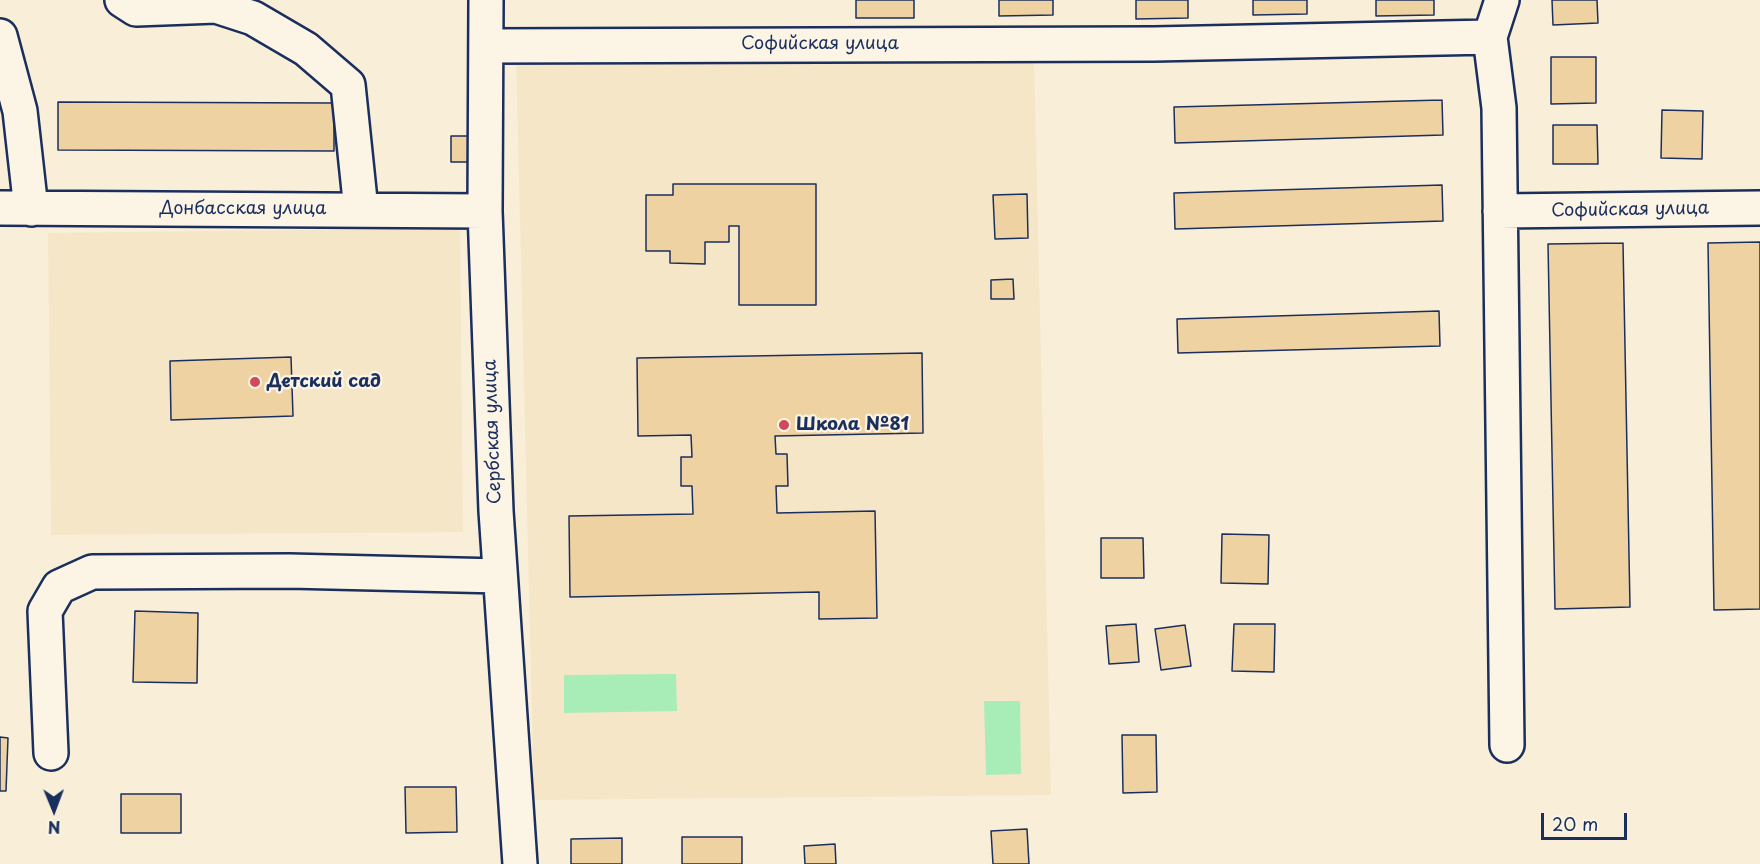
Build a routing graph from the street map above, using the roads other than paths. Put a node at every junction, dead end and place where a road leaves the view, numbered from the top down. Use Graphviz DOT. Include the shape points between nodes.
graph roads {
  1 [pos="122,0"];
  2 [pos="486,0"];
  3 [pos="1502,0"];
  4 [pos="0,36"];
  5 [pos="1490,37"];
  6 [pos="486,46"];
  7 [pos="15,208"];
  8 [pos="1760,208"];
  9 [pos="361,210"];
  10 [pos="485,211"];
  11 [pos="1500,212"];
  12 [pos="500,576"];
  13 [pos="1507,745"];
  14 [pos="51,753"];
  15 [pos="520,864"];
  1 -- 9 [label="street" via="136,9 216,6 253,18 306,49 348,85"];
  2 -- 6 [label="street, Сербская улица"];
  3 -- 5 [label="street"];
  4 -- 7 [label="street" via="20,111"];
  5 -- 6 [label="street, Софийская улица" via="1154,44"];
  5 -- 11 [label="street" via="1499,108"];
  6 -- 10 [label="street, Сербская улица"];
  7 -- 9 [label="street, Донбасская улица"];
  8 -- 11 [label="street, Софийская улица"];
  9 -- 10 [label="street, Донбасская улица"];
  10 -- 12 [label="street, Сербская улица"];
  11 -- 13 [label="street"];
  12 -- 14 [label="street" via="92,572 59,587 45,611"];
  12 -- 15 [label="street, Сербская улица"];
}
